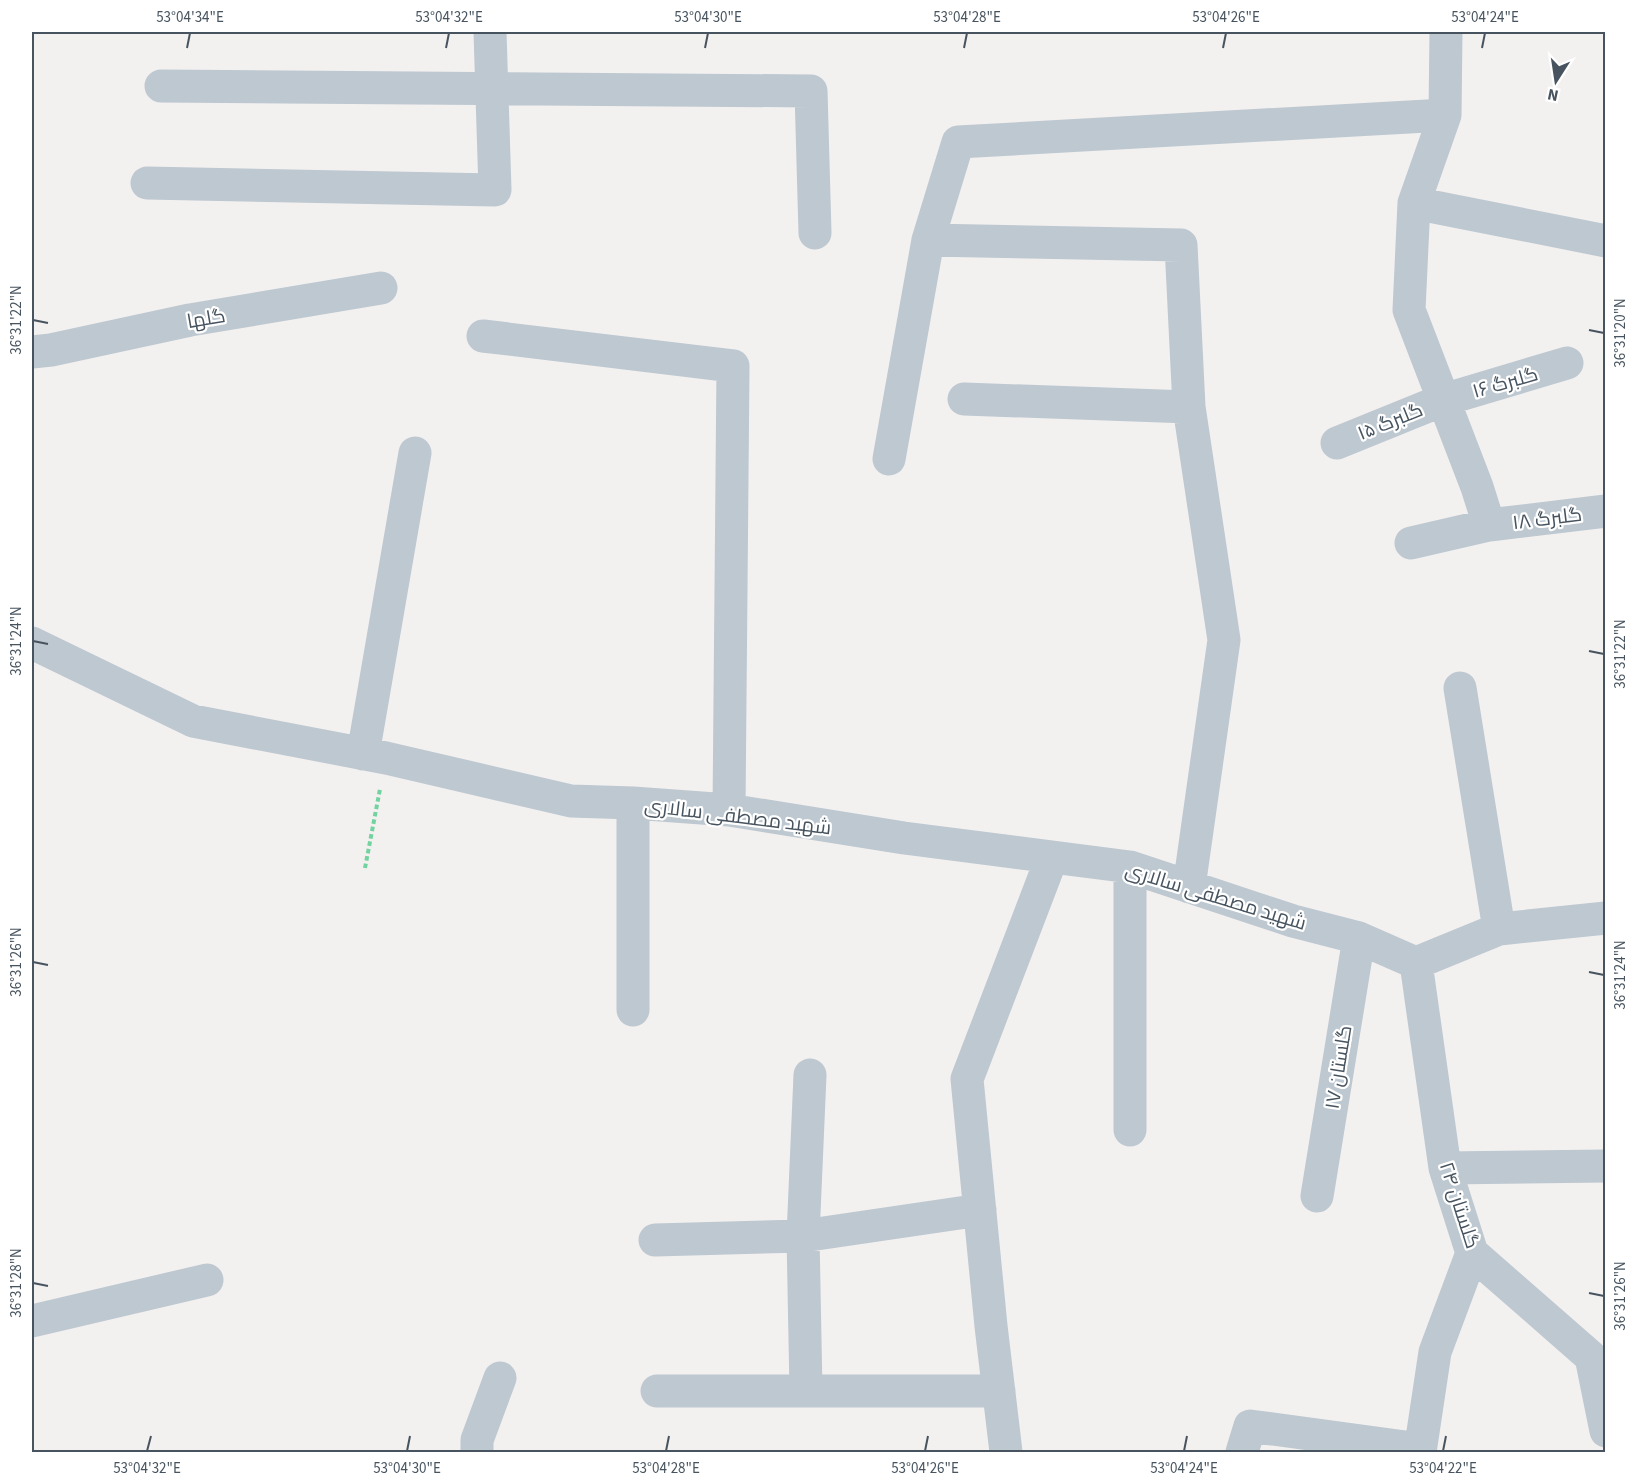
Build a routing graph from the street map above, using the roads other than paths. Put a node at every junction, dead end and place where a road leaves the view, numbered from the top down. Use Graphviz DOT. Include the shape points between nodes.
graph roads {
  1 [pos="490,32"];
  2 [pos="1446,32"];
  3 [pos="161,86"];
  4 [pos="492,90"];
  5 [pos="1445,115"];
  6 [pos="147,183"];
  7 [pos="1414,203"];
  8 [pos="815,233"];
  9 [pos="928,240"];
  10 [pos="1605,241"];
  11 [pos="381,288"];
  12 [pos="483,336"];
  13 [pos="32,352"];
  14 [pos="1567,363"];
  15 [pos="964,399"];
  16 [pos="1443,400"];
  17 [pos="1189,408"];
  18 [pos="1337,443"];
  19 [pos="415,453"];
  20 [pos="889,459"];
  21 [pos="1605,511"];
  22 [pos="1489,525"];
  23 [pos="1411,543"];
  24 [pos="32,643"];
  25 [pos="1460,688"];
  26 [pos="375,756"];
  27 [pos="633,803"];
  28 [pos="729,810"];
  29 [pos="1052,857"];
  30 [pos="1130,867"];
  31 [pos="1189,887"];
  32 [pos="1605,918"];
  33 [pos="1499,929"];
  34 [pos="1359,938"];
  35 [pos="1416,963"];
  36 [pos="633,1010"];
  37 [pos="810,1075"];
  38 [pos="1130,1130"];
  39 [pos="1605,1166"];
  40 [pos="1445,1168"];
  41 [pos="1317,1196"];
  42 [pos="980,1210"];
  43 [pos="802,1236"];
  44 [pos="655,1240"];
  45 [pos="1472,1253"];
  46 [pos="207,1280"];
  47 [pos="32,1321"];
  48 [pos="500,1378"];
  49 [pos="657,1391"];
  50 [pos="806,1391"];
  51 [pos="999,1391"];
  52 [pos="1605,1431"];
  53 [pos="1419,1451"];
  54 [pos="477,1452"];
  55 [pos="1006,1452"];
  56 [pos="1242,1452"];
  1 -- 4 [label="street"];
  2 -- 5 [label="street"];
  3 -- 4 [label="street"];
  4 -- 6 [label="street" via="495,189"];
  4 -- 8 [label="street" via="811,91"];
  5 -- 7 [label="street"];
  5 -- 9 [label="street" via="958,142"];
  7 -- 10 [label="street"];
  7 -- 16 [label="street" via="1409,310"];
  9 -- 17 [label="street" via="1181,245"];
  9 -- 20 [label="street"];
  11 -- 13 [label="street, گلها"];
  12 -- 28 [label="street" via="733,366"];
  14 -- 16 [label="street, گلبرگ ۱۶"];
  15 -- 17 [label="street"];
  16 -- 18 [label="street, گلبرگ ۱۵"];
  16 -- 22 [label="street"];
  17 -- 31 [label="street" via="1224,640"];
  19 -- 26 [label="street"];
  21 -- 22 [label="street, گلبرگ ۱۸"];
  22 -- 23 [label="street, گلبرگ ۱۸"];
  24 -- 26 [label="street, شهید مصطفی سالاری" via="193,721"];
  25 -- 33 [label="street"];
  26 -- 27 [label="street, شهید مصطفی سالاری" via="571,801"];
  27 -- 28 [label="street, شهید مصطفی سالاری"];
  27 -- 36 [label="street"];
  28 -- 29 [label="street, شهید مصطفی سالاری"];
  29 -- 30 [label="street, شهید مصطفی سالاری"];
  29 -- 42 [label="street" via="967,1079"];
  30 -- 31 [label="street, شهید مصطفی سالاری"];
  30 -- 38 [label="street"];
  31 -- 34 [label="street, شهید مصطفی سالاری"];
  32 -- 33 [label="street"];
  33 -- 35 [label="street"];
  34 -- 35 [label="street, شهید مصطفی سالاری"];
  34 -- 41 [label="street, گلستان ۱۷"];
  35 -- 40 [label="street, گلستان ۲۴"];
  37 -- 43 [label="street"];
  39 -- 40 [label="street"];
  40 -- 45 [label="street, گلستان ۲۴"];
  42 -- 43 [label="street"];
  42 -- 51 [label="street"];
  43 -- 44 [label="street"];
  43 -- 50 [label="street"];
  45 -- 52 [label="street, گلستان ۲۴" via="1591,1357"];
  45 -- 53 [label="street" via="1435,1352"];
  46 -- 47 [label="street"];
  48 -- 54 [label="street" via="477,1440"];
  49 -- 50 [label="street"];
  50 -- 51 [label="street"];
  51 -- 55 [label="street"];
  53 -- 56 [label="street" via="1250,1426"];
}
